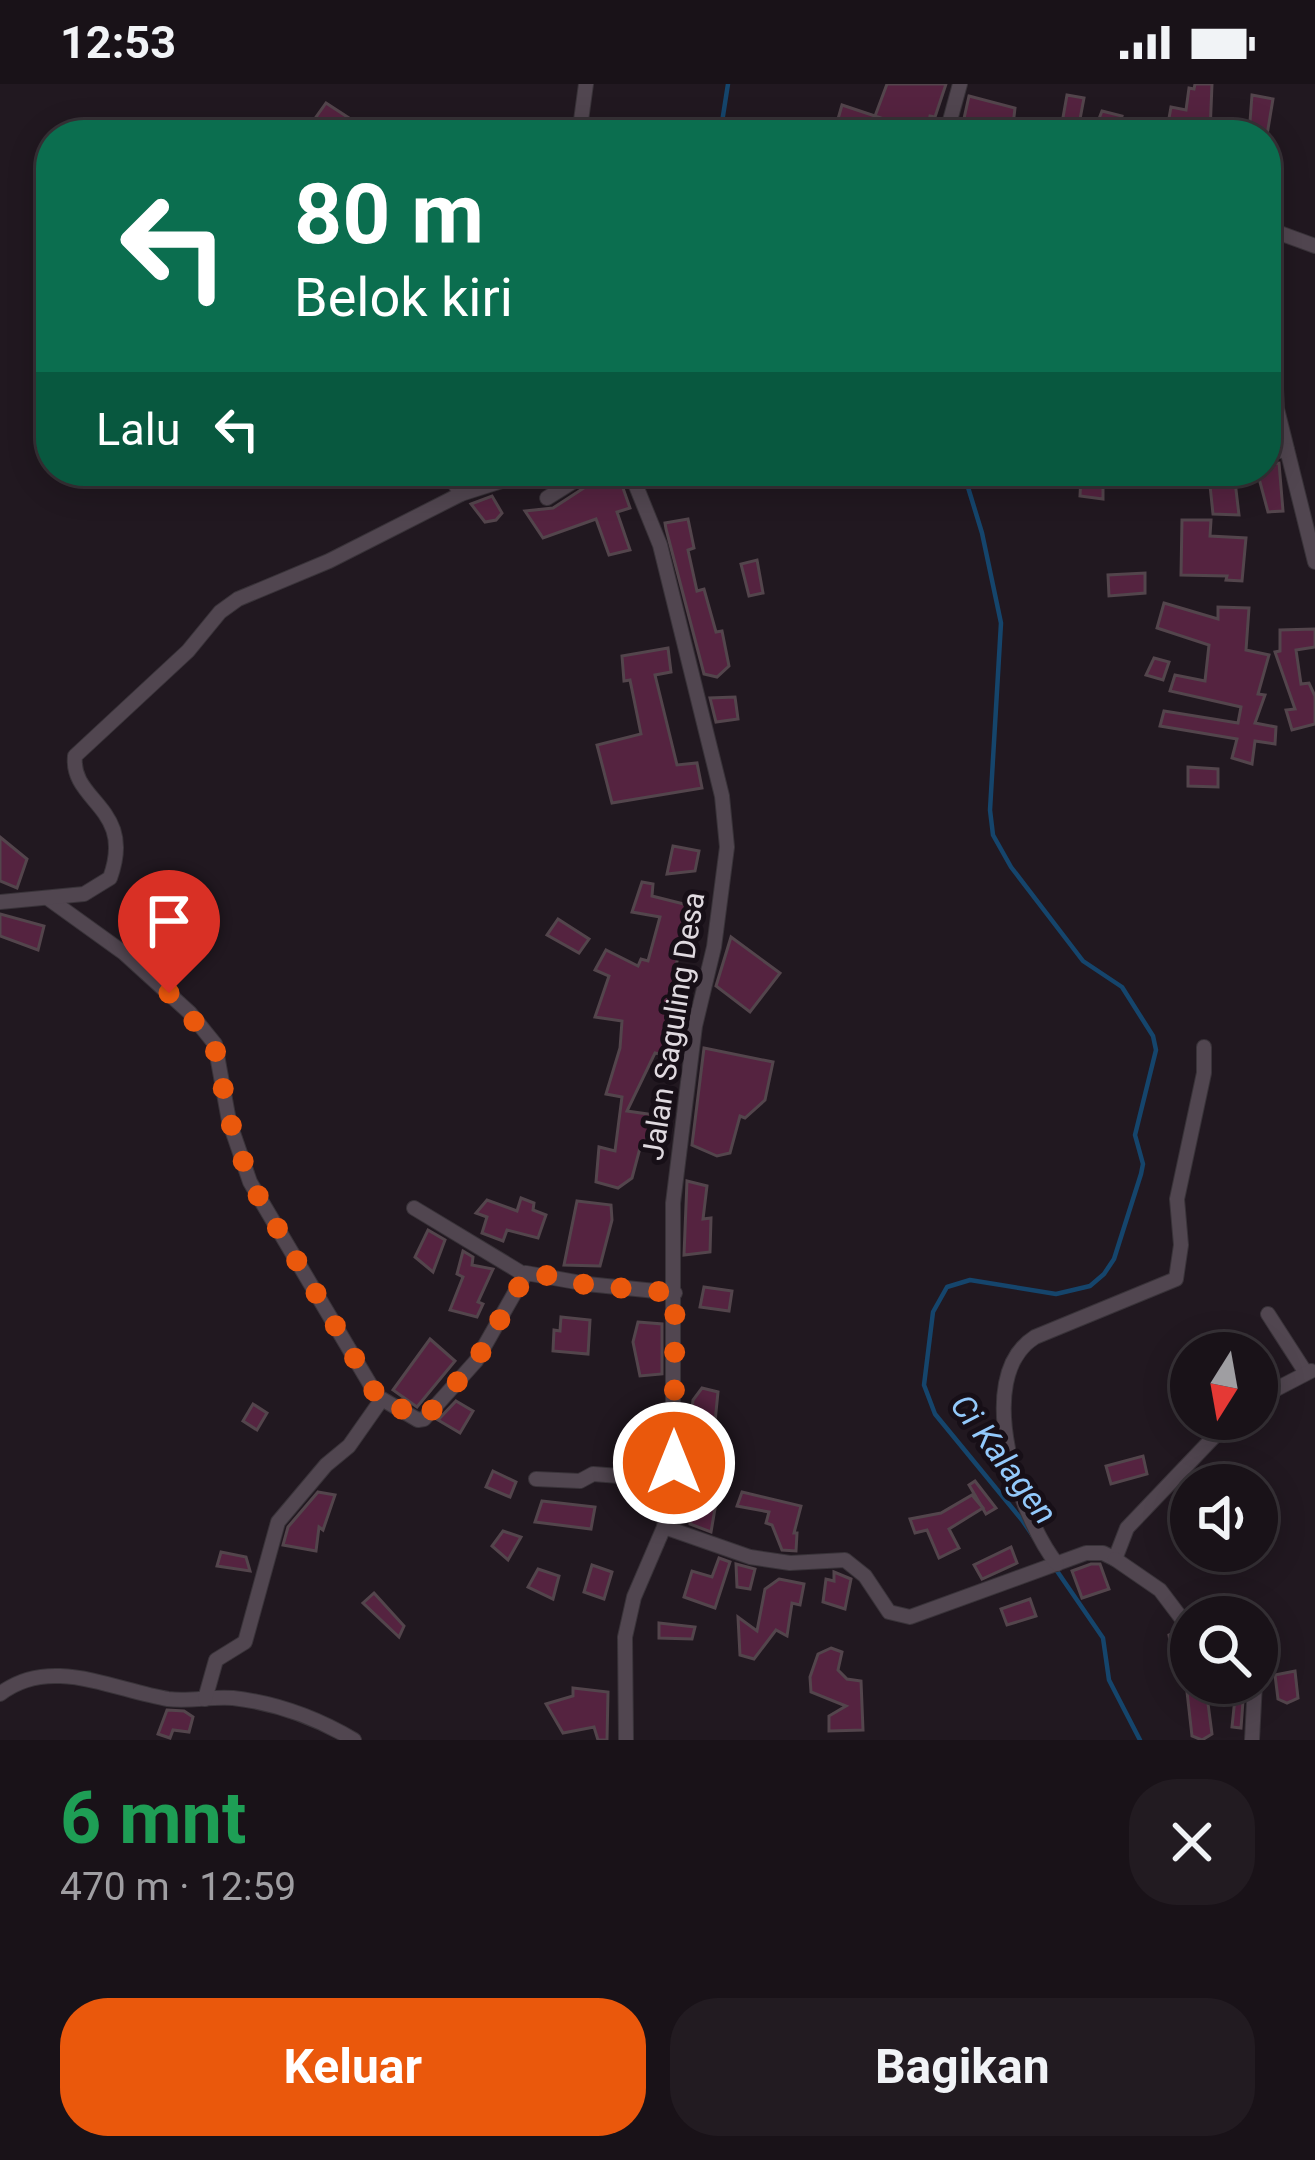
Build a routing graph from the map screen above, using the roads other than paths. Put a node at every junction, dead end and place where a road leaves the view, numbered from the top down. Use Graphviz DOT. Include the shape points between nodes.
graph roads {
  1 [pos="586,84"];
  2 [pos="960,84"];
  3 [pos="581,120"];
  4 [pos="950,120"];
  5 [pos="1281,233"];
  6 [pos="1315,246"];
  7 [pos="1281,425"];
  8 [pos="1287,450"];
  9 [pos="1281,451"];
  10 [pos="456,486"];
  11 [pos="486,486"];
  12 [pos="566,486"];
  13 [pos="636,486"];
  14 [pos="461,494"];
  15 [pos="547,498"];
  16 [pos="1315,562"];
  17 [pos="49,899"];
  18 [pos="0,902"];
  19 [pos="1204,1047"];
  20 [pos="414,1208"];
  21 [pos="524,1275"];
  22 [pos="675,1293"];
  23 [pos="1268,1314"];
  24 [pos="1311,1371"];
  25 [pos="1278,1388"];
  26 [pos="380,1401"];
  27 [pos="1211,1440"];
  28 [pos="536,1479"];
  29 [pos="673,1480"];
  30 [pos="664,1527"];
  31 [pos="1115,1559"];
  32 [pos="1053,1566"];
  33 [pos="1170,1604"];
  34 [pos="0,1694"];
  35 [pos="206,1699"];
  36 [pos="1255,1704"];
  37 [pos="354,1740"];
  38 [pos="626,1740"];
  39 [pos="1252,1740"];
  1 -- 3 [label="street"];
  2 -- 4 [label="street"];
  5 -- 6 [label="street"];
  7 -- 8 [label="street"];
  8 -- 9 [label="street"];
  8 -- 16 [label="street"];
  10 -- 14 [label="street"];
  11 -- 14 [label="street"];
  12 -- 15 [label="street"];
  13 -- 22 [label="street, Jalan Saguling Desa" via="660,544 722,796 727,847 682,1119"];
  14 -- 17 [label="street" via="220,612 75,756 76,772 114,825 117,859 100,886"];
  17 -- 18 [label="street"];
  17 -- 26 [label="street" via="124,953 214,1044 250,1182"];
  19 -- 32 [label="street" via="1178,1199 1176,1279 1035,1337 1011,1366 1008,1448 1019,1498"];
  20 -- 21 [label="street"];
  21 -- 22 [label="street"];
  21 -- 26 [label="street" via="476,1361 424,1419"];
  22 -- 29 [label="street, Jalan Saguling Desa"];
  23 -- 24 [label="street"];
  24 -- 25 [label="street"];
  26 -- 35 [label="street" via="278,1522 245,1642 216,1660"];
  27 -- 31 [label="street" via="1126,1528"];
  28 -- 29 [label="street"];
  29 -- 30 [label="street, Jalan Saguling Desa"];
  30 -- 32 [label="street" via="764,1559 845,1560 901,1617"];
  30 -- 38 [label="street, Jalan Saguling Desa" via="625,1636"];
  31 -- 32 [label="street" via="1086,1553"];
  31 -- 33 [label="street"];
  34 -- 35 [label="street" via="55,1674 138,1694"];
  35 -- 37 [label="street" via="267,1704"];
  36 -- 39 [label="street"];
}
